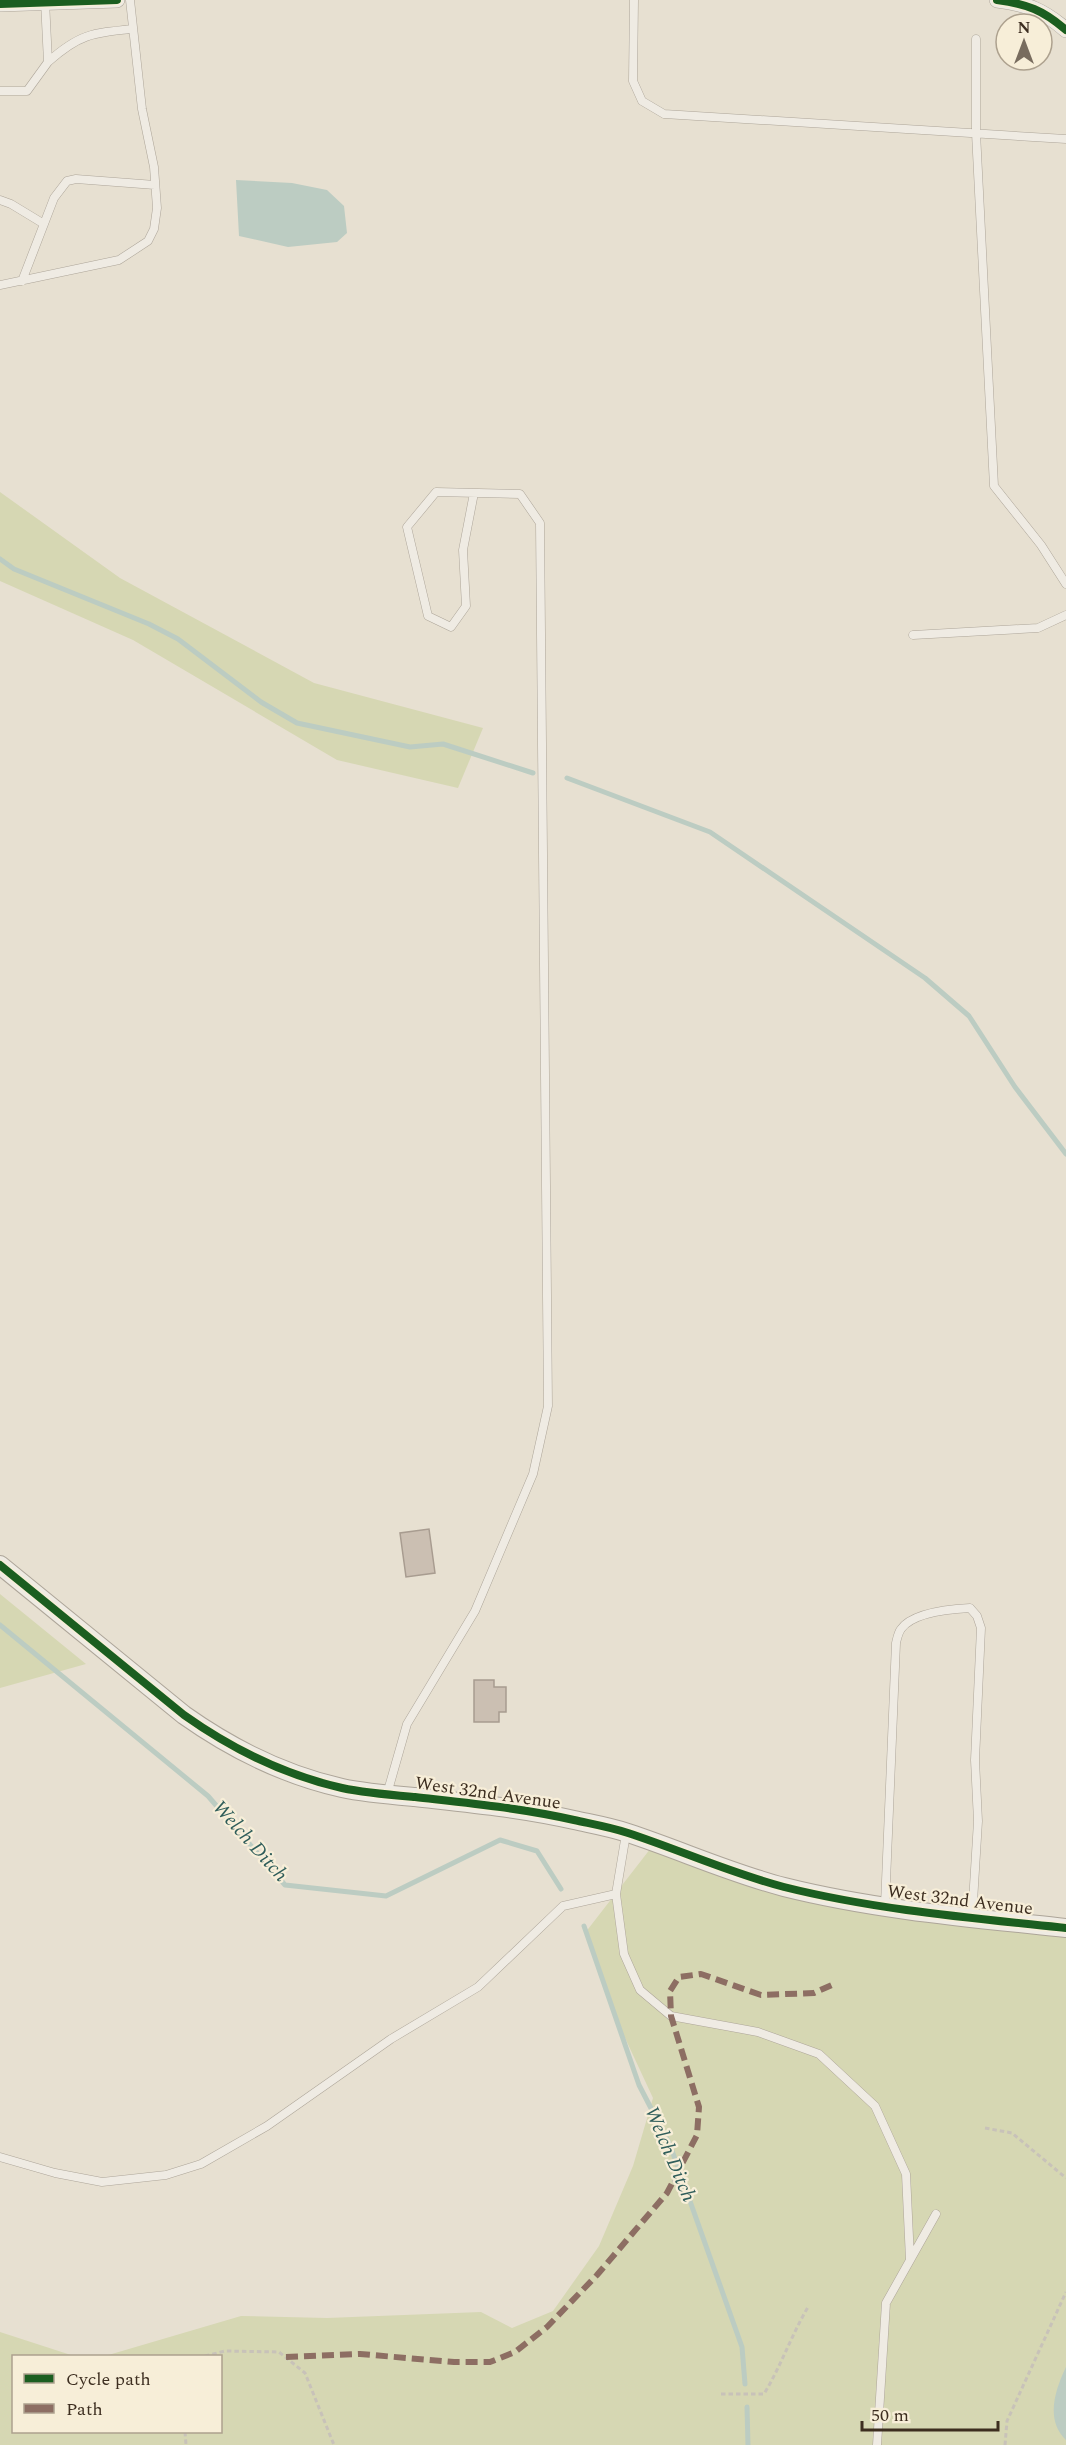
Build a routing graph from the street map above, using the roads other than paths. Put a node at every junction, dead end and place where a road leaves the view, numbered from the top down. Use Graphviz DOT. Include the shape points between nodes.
graph roads {
  1 [pos="117,0"];
  2 [pos="130,0"];
  3 [pos="634,0"];
  4 [pos="997,0"];
  5 [pos="45,1"];
  6 [pos="0,4"];
  7 [pos="133,29"];
  8 [pos="1066,30"];
  9 [pos="976,39"];
  10 [pos="48,62"];
  11 [pos="0,91"];
  12 [pos="976,133"];
  13 [pos="1066,139"];
  14 [pos="155,185"];
  15 [pos="0,200"];
  16 [pos="44,224"];
  17 [pos="22,281"];
  18 [pos="0,285"];
  19 [pos="474,493"];
  20 [pos="1066,584"];
  21 [pos="1066,615"];
  22 [pos="913,635"];
  23 [pos="0,1565"];
  24 [pos="387,1794"];
  25 [pos="626,1832"];
  26 [pos="616,1894"];
  27 [pos="885,1905"];
  28 [pos="972,1918"];
  29 [pos="1066,1928"];
  30 [pos="0,2157"];
  31 [pos="936,2214"];
  32 [pos="910,2259"];
  33 [pos="877,2445"];
  1 -- 5 [label="street"];
  2 -- 7 [label="lane"];
  3 -- 12 [label="lane" via="633,81 642,101 664,114"];
  4 -- 8 [label="street" via="1023,3 1051,17"];
  5 -- 6 [label="street"];
  5 -- 10 [label="lane"];
  7 -- 10 [label="lane" via="77,39"];
  7 -- 14 [label="lane"];
  9 -- 12 [label="lane"];
  10 -- 11 [label="lane" via="27,92"];
  12 -- 13 [label="lane"];
  12 -- 20 [label="lane" via="994,486"];
  14 -- 16 [label="lane" via="76,179 67,182 54,198"];
  14 -- 17 [label="lane" via="154,229 137,250 119,260"];
  15 -- 16 [label="lane"];
  16 -- 17 [label="lane"];
  17 -- 18 [label="lane"];
  19 -- 19 [label="lane" via="463,550 465,606 451,627 428,616 407,527 436,492"];
  19 -- 24 [label="lane" via="520,494 540,523 548,1406 533,1474 475,1611 407,1724"];
  21 -- 22 [label="lane" via="1038,628"];
  23 -- 24 [label="street, West 32nd Avenue" via="210,1733 287,1772 343,1788"];
  24 -- 25 [label="street, West 32nd Avenue" via="523,1809"];
  25 -- 26 [label="lane"];
  25 -- 27 [label="street, West 32nd Avenue" via="784,1887"];
  26 -- 30 [label="lane" via="563,1906 478,1987 391,2039 267,2126 201,2164 166,2175 102,2182"];
  26 -- 32 [label="lane" via="624,1954 640,1990 670,2016 758,2032 819,2054 875,2106 906,2174"];
  27 -- 28 [label="street, West 32nd Avenue"];
  27 -- 28 [label="lane" via="896,1643 901,1629 918,1617 970,1608 981,1628"];
  28 -- 29 [label="street, West 32nd Avenue"];
  31 -- 32 [label="lane"];
  32 -- 33 [label="lane" via="886,2303"];
}
